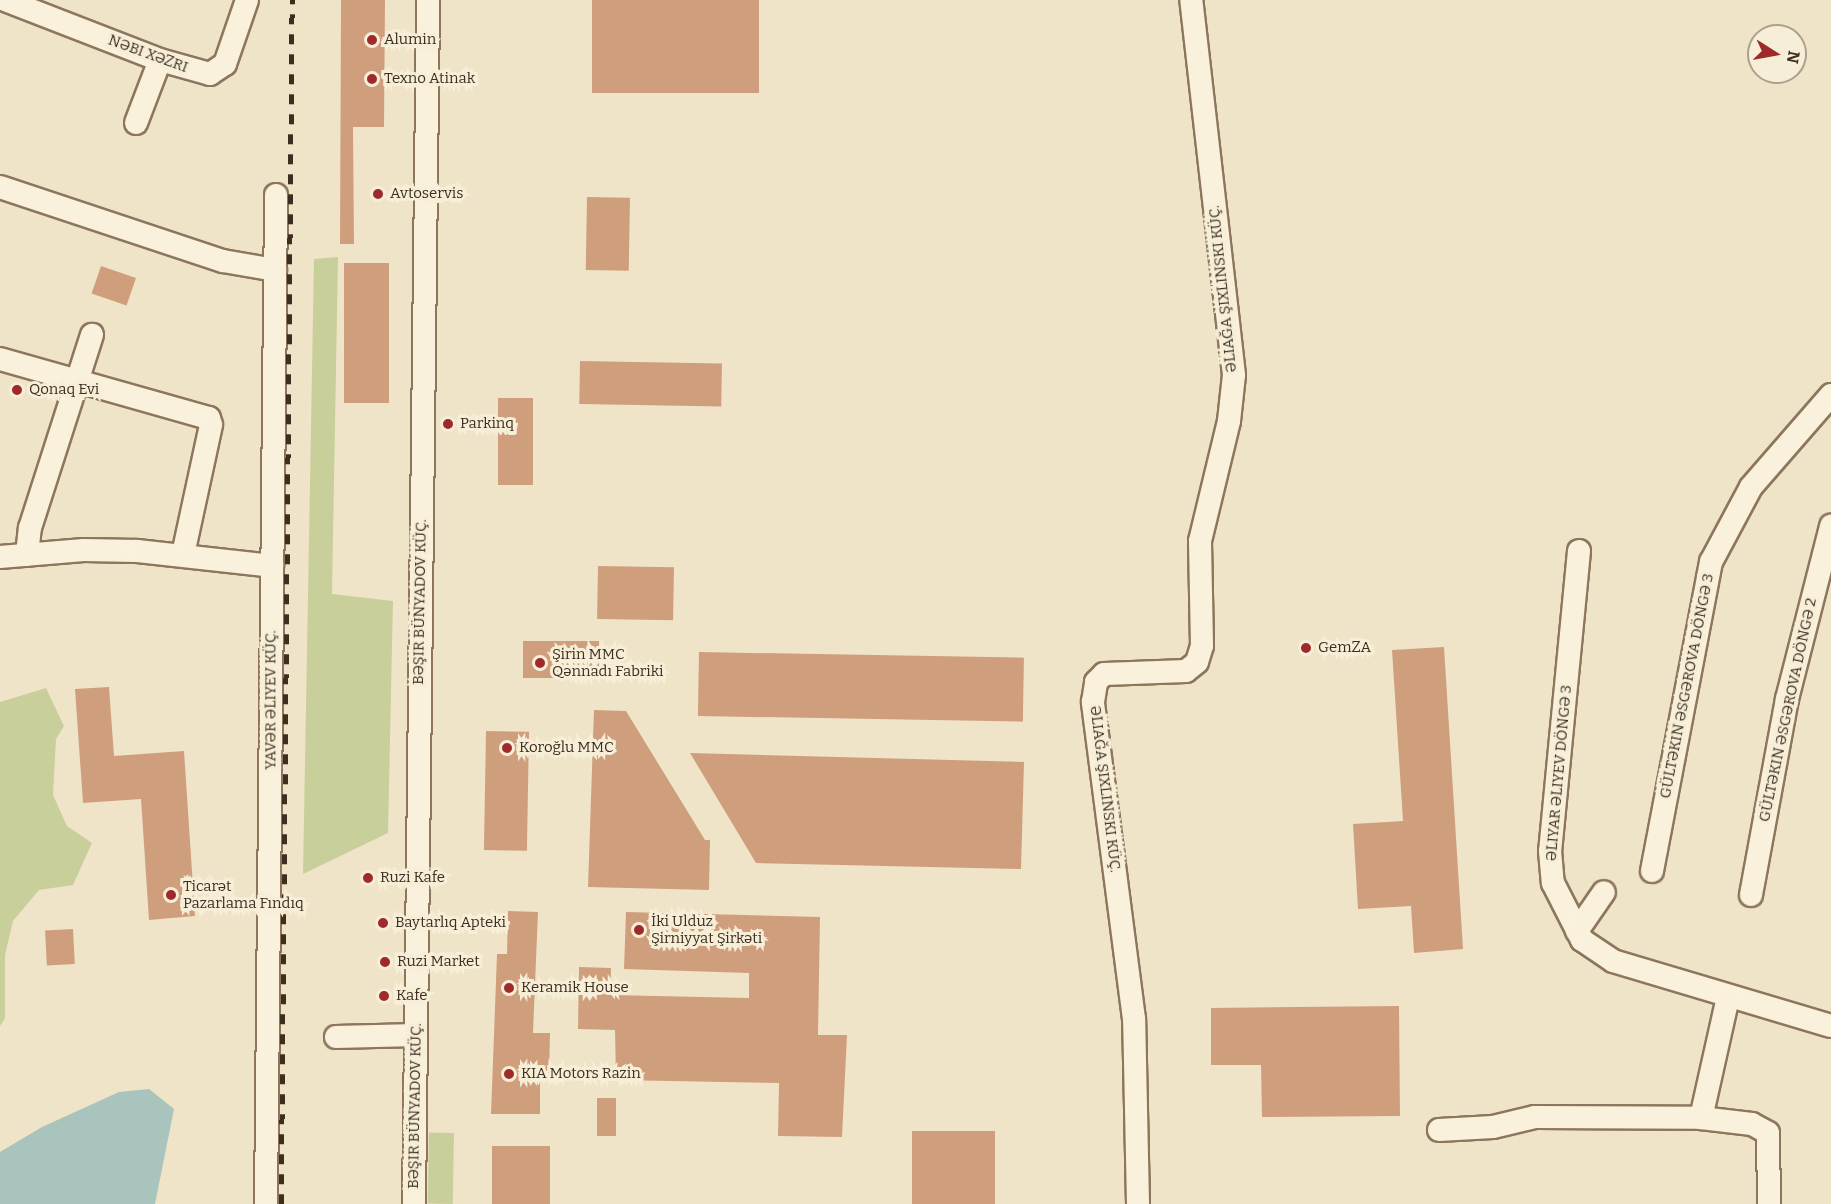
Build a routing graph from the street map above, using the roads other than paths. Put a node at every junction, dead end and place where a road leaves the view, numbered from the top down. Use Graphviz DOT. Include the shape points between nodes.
graph roads {
  1 [pos="5,0"];
  2 [pos="247,0"];
  3 [pos="428,0"];
  4 [pos="1191,0"];
  5 [pos="56,10"];
  6 [pos="160,60"];
  7 [pos="136,123"];
  8 [pos="0,187"];
  9 [pos="276,195"];
  10 [pos="275,270"];
  11 [pos="92,335"];
  12 [pos="0,359"];
  13 [pos="79,381"];
  14 [pos="1831,395"];
  15 [pos="1831,526"];
  16 [pos="1579,551"];
  17 [pos="183,554"];
  18 [pos="27,555"];
  19 [pos="0,557"];
  20 [pos="272,566"];
  21 [pos="1652,871"];
  22 [pos="1604,892"];
  23 [pos="1751,895"];
  24 [pos="1577,931"];
  25 [pos="1728,997"];
  26 [pos="1831,1026"];
  27 [pos="416,1035"];
  28 [pos="336,1037"];
  29 [pos="1701,1118"];
  30 [pos="1439,1130"];
  31 [pos="266,1204"];
  32 [pos="414,1204"];
  33 [pos="1138,1204"];
  34 [pos="1768,1204"];
  1 -- 5 [label="street, NƏBI XƏZRI"];
  2 -- 6 [label="street, NƏBI XƏZRI" via="225,64 218,72 201,73"];
  3 -- 27 [label="street, BƏŞIR BÜNYADOV KÜÇ."];
  4 -- 33 [label="street" via="1234,375 1229,421 1200,541 1202,646 1197,662 1186,671 1104,674 1096,682 1093,702 1134,1019"];
  5 -- 6 [label="street, NƏBI XƏZRI"];
  6 -- 7 [label="street"];
  8 -- 10 [label="street" via="223,261"];
  9 -- 10 [label="street, YAVƏR ƏLIYEV KÜÇ."];
  10 -- 20 [label="street, YAVƏR ƏLIYEV KÜÇ."];
  11 -- 13 [label="street"];
  12 -- 13 [label="street"];
  13 -- 17 [label="street" via="209,418 211,425"];
  13 -- 18 [label="street" via="30,528"];
  14 -- 21 [label="street, GÜLTƏKIN ƏSGƏROVA DÖNGƏ 3" via="1751,487 1711,562"];
  15 -- 23 [label="street, GÜLTƏKIN ƏSGƏROVA DÖNGƏ 2" via="1787,699"];
  16 -- 24 [label="street, ƏLIYAR ƏLIYEV DÖNGƏ 3" via="1550,851 1553,883"];
  17 -- 18 [label="street" via="84,550"];
  17 -- 20 [label="street"];
  18 -- 19 [label="street"];
  20 -- 31 [label="street, YAVƏR ƏLIYEV KÜÇ."];
  22 -- 24 [label="street"];
  24 -- 25 [label="street, ƏLIYAR ƏLIYEV DÖNGƏ 3" via="1595,952 1613,962"];
  25 -- 26 [label="street, ƏLIYAR ƏLIYEV DÖNGƏ 3"];
  25 -- 29 [label="street"];
  27 -- 28 [label="street"];
  27 -- 32 [label="street, BƏŞIR BÜNYADOV KÜÇ."];
  29 -- 30 [label="street" via="1535,1117 1493,1127"];
  29 -- 34 [label="street" via="1752,1124 1768,1133"];
}
